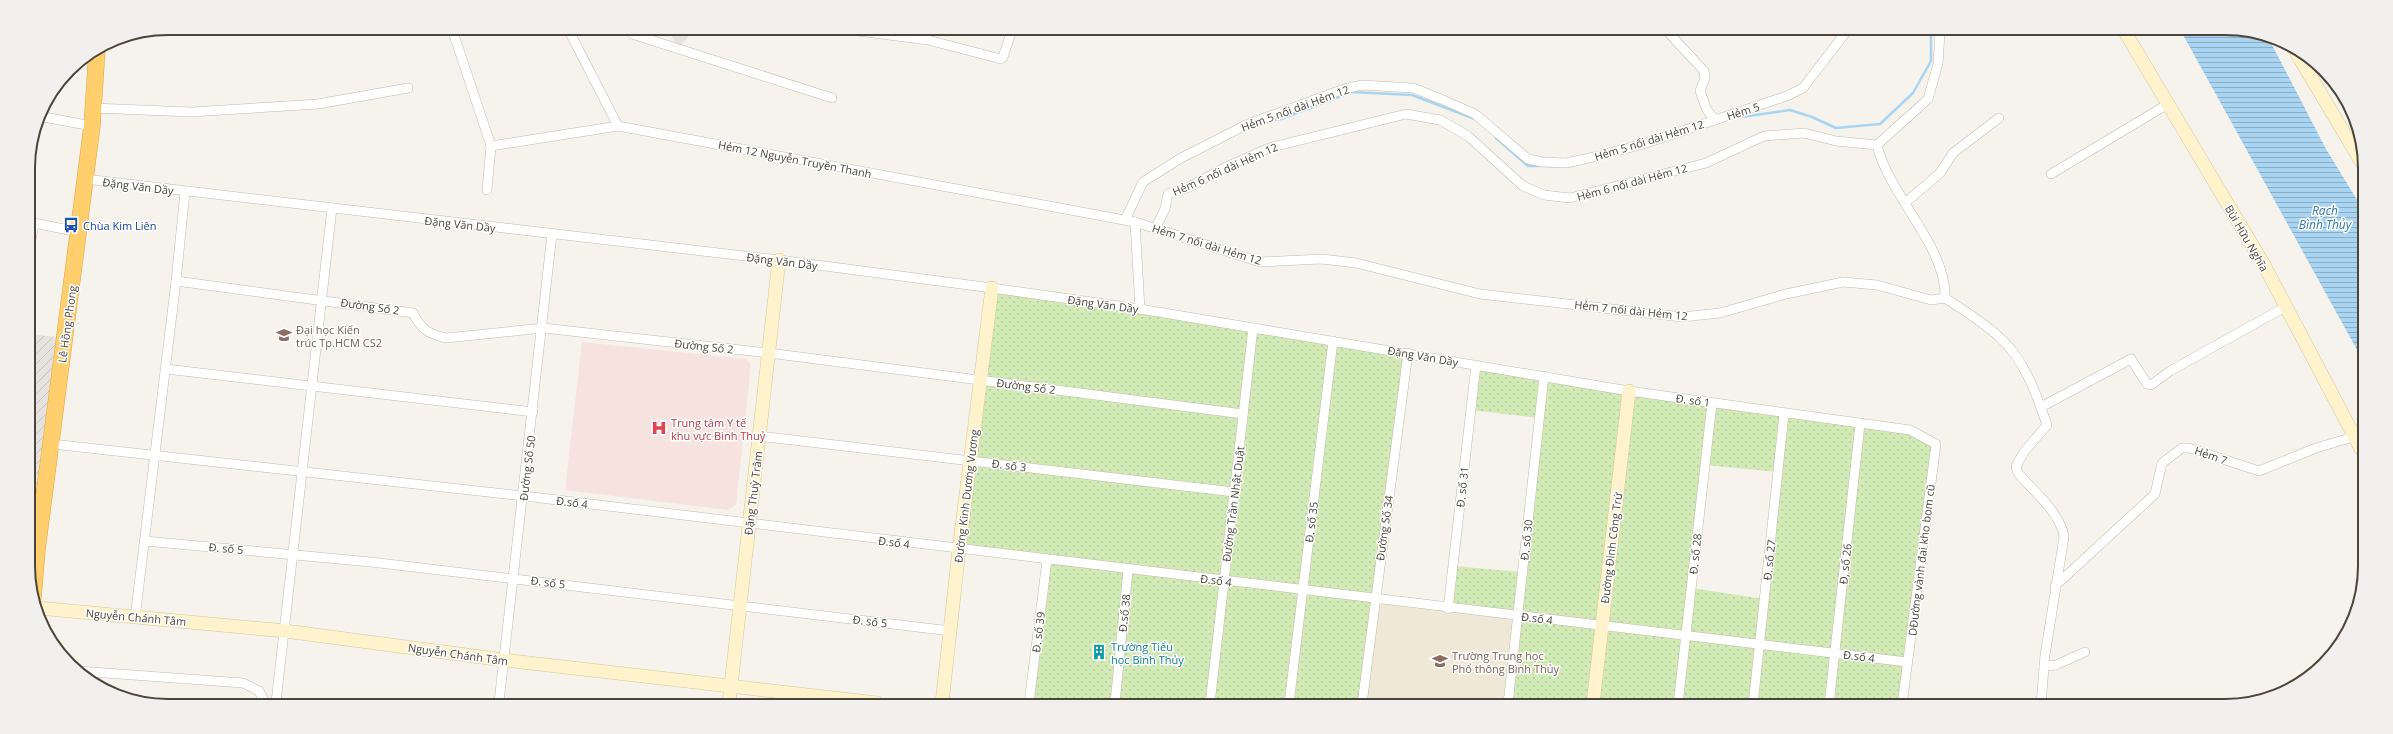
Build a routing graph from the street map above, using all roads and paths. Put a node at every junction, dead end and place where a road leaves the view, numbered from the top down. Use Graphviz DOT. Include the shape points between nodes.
graph roads {
  1 [pos="454,35"];
  2 [pos="571,35"];
  3 [pos="635,35"];
  4 [pos="889,35"];
  5 [pos="1010,35"];
  6 [pos="1673,35"];
  7 [pos="1844,35"];
  8 [pos="1940,35"];
  9 [pos="2127,35"];
  10 [pos="97,56"];
  11 [pos="2299,58"];
  12 [pos="408,88"];
  13 [pos="832,98"];
  14 [pos="2168,104"];
  15 [pos="93,108"];
  16 [pos="45,117"];
  17 [pos="1999,118"];
  18 [pos="1715,120"];
  19 [pos="92,126"];
  20 [pos="618,126"];
  21 [pos="1877,145"];
  22 [pos="491,146"];
  23 [pos="2357,155"];
  24 [pos="2051,174"];
  25 [pos="85,179"];
  26 [pos="487,190"];
  27 [pos="185,192"];
  28 [pos="1905,203"];
  29 [pos="332,208"];
  30 [pos="1125,220"];
  31 [pos="1135,222"];
  32 [pos="35,223"];
  33 [pos="1155,229"];
  34 [pos="79,232"];
  35 [pos="552,234"];
  36 [pos="779,260"];
  37 [pos="176,281"];
  38 [pos="992,288"];
  39 [pos="1945,298"];
  40 [pos="322,300"];
  41 [pos="2286,307"];
  42 [pos="1140,309"];
  43 [pos="543,328"];
  44 [pos="1253,328"];
  45 [pos="1333,341"];
  46 [pos="769,353"];
  47 [pos="1408,353"];
  48 [pos="1476,365"];
  49 [pos="166,369"];
  50 [pos="1544,376"];
  51 [pos="981,380"];
  52 [pos="313,386"];
  53 [pos="1629,391"];
  54 [pos="1712,403"];
  55 [pos="2041,407"];
  56 [pos="534,412"];
  57 [pos="1243,414"];
  58 [pos="1784,414"];
  59 [pos="1860,424"];
  60 [pos="1910,430"];
  61 [pos="759,436"];
  62 [pos="2353,437"];
  63 [pos="52,444"];
  64 [pos="2358,444"];
  65 [pos="156,455"];
  66 [pos="970,460"];
  67 [pos="303,473"];
  68 [pos="1234,492"];
  69 [pos="524,496"];
  70 [pos="749,524"];
  71 [pos="1924,530"];
  72 [pos="145,541"];
  73 [pos="35,544"];
  74 [pos="959,550"];
  75 [pos="294,554"];
  76 [pos="1047,560"];
  77 [pos="1128,570"];
  78 [pos="514,578"];
  79 [pos="1224,581"];
  80 [pos="2055,586"];
  81 [pos="1303,590"];
  82 [pos="1374,599"];
  83 [pos="740,605"];
  84 [pos="42,608"];
  85 [pos="1448,608"];
  86 [pos="1518,616"];
  87 [pos="135,618"];
  88 [pos="1602,626"];
  89 [pos="286,631"];
  90 [pos="951,632"];
  91 [pos="1686,636"];
  92 [pos="1760,645"];
  93 [pos="2085,652"];
  94 [pos="1835,654"];
  95 [pos="504,660"];
  96 [pos="1907,662"];
  97 [pos="2044,666"];
  98 [pos="87,672"];
  99 [pos="730,686"];
  100 [pos="263,699"];
  101 [pos="276,699"];
  102 [pos="499,699"];
  103 [pos="728,699"];
  104 [pos="842,699"];
  105 [pos="943,699"];
  106 [pos="1030,699"];
  107 [pos="1115,699"];
  108 [pos="1211,699"];
  109 [pos="1290,699"];
  110 [pos="1363,699"];
  111 [pos="1509,699"];
  112 [pos="1594,699"];
  113 [pos="1679,699"];
  114 [pos="1754,699"];
  115 [pos="1830,699"];
  116 [pos="1903,699"];
  117 [pos="1903,699"];
  118 [pos="2041,699"];
  1 -- 22 [label="street"];
  2 -- 20 [label="street"];
  3 -- 13 [label="street"];
  4 -- 5 [label="street" via="928,40 1001,59"];
  6 -- 18 [label="street, Hẻm 5" via="1704,71 1706,78 1700,91 1706,110"];
  7 -- 18 [label="street, Hẻm 5" via="1803,88 1787,96"];
  8 -- 21 [label="street" via="1938,64 1928,99"];
  9 -- 14 [label="street, Bùi Hữu Nghĩa"];
  10 -- 15 [label="highway, Lê Hồng Phong"];
  11 -- 23 [label="street"];
  12 -- 15 [label="street" via="318,104 191,112"];
  14 -- 24 [label="street"];
  14 -- 41 [label="street, Bùi Hữu Nghĩa" via="2264,265"];
  15 -- 19 [label="highway, Lê Hồng Phong"];
  16 -- 19 [label="street"];
  17 -- 28 [label="street" via="1953,154 1940,173"];
  18 -- 30 [label="street, Hẻm 5 nối dài Hẻm 12" via="1640,145 1585,159 1566,163 1542,162 1528,159 1475,114 1441,99 1413,88 1362,84 1248,124 1180,158 1143,182"];
  19 -- 25 [label="highway, Lê Hồng Phong"];
  20 -- 22 [label="street, Hẻm 12 Nguyễn Truyền Thanh"];
  20 -- 30 [label="street, Hẻm 12 Nguyễn Truyền Thanh"];
  21 -- 28 [label="street"];
  21 -- 33 [label="street, Hẻm 6 nối dài Hẻm 12" via="1836,141 1804,133 1764,136 1706,163 1570,198 1544,195 1522,186 1468,136 1440,120 1406,114 1270,148 1226,167 1189,187 1168,194 1165,210"];
  22 -- 26 [label="street"];
  25 -- 27 [label="street, Đặng Văn Dầy"];
  25 -- 34 [label="highway, Lê Hồng Phong"];
  27 -- 29 [label="street, Đặng Văn Dầy"];
  27 -- 37 [label="street"];
  28 -- 39 [label="street" via="1946,284"];
  29 -- 35 [label="street, Đặng Văn Dầy"];
  29 -- 40 [label="street"];
  30 -- 31 [label="street, Hẻm 12 Nguyễn Truyền Thanh"];
  31 -- 33 [label="street, Hẻm 7 nối dài Hẻm 12"];
  31 -- 42 [label="street"];
  32 -- 34 [label="street"];
  33 -- 39 [label="street, Hẻm 7 nối dài Hẻm 12" via="1260,262 1356,262 1480,294 1682,317 1720,313 1786,294 1844,282 1877,284 1931,300"];
  34 -- 63 [label="highway, Lê Hồng Phong"];
  35 -- 36 [label="street, Đặng Văn Dầy"];
  35 -- 43 [label="street, Đường Số 50"];
  36 -- 38 [label="street, Đặng Văn Dầy"];
  36 -- 46 [label="street, Đặng Thuỳ Trâm"];
  37 -- 40 [label="street, Đường Số 2"];
  37 -- 49 [label="street"];
  38 -- 42 [label="street, Đặng Văn Dầy"];
  38 -- 51 [label="street, Đường Kinh Dương Vương"];
  39 -- 55 [label="street" via="1999,336 2019,361"];
  40 -- 43 [label="street, Đường Số 2" via="413,313 420,326 431,335 446,338"];
  40 -- 52 [label="street"];
  41 -- 55 [label="street" via="2170,371 2151,385 2147,384 2132,359"];
  41 -- 62 [label="street, Bùi Hữu Nghĩa"];
  42 -- 44 [label="street, Đặng Văn Dầy"];
  43 -- 46 [label="street, Đường Số 2"];
  43 -- 56 [label="street, Đường Số 50"];
  44 -- 45 [label="street, Đặng Văn Dầy"];
  44 -- 57 [label="street, Đường Trần Nhật Duật"];
  45 -- 47 [label="street, Đặng Văn Dầy"];
  45 -- 81 [label="street, Đ. số 35"];
  46 -- 51 [label="street, Đường Số 2"];
  46 -- 61 [label="street, Đặng Thuỳ Trâm"];
  47 -- 48 [label="street, Đặng Văn Dầy"];
  47 -- 82 [label="street, Đường Số 34"];
  48 -- 50 [label="street, Đ. số 1"];
  48 -- 85 [label="street, Đ. số 31"];
  49 -- 52 [label="street"];
  49 -- 65 [label="street"];
  50 -- 53 [label="street, Đ. số 1"];
  50 -- 86 [label="street, Đ. số 30"];
  51 -- 57 [label="street, Đường Số 2"];
  51 -- 66 [label="street, Đường Kinh Dương Vương"];
  52 -- 56 [label="street"];
  52 -- 67 [label="street"];
  53 -- 54 [label="street, Đ. số 1"];
  53 -- 88 [label="street, Đường Đinh Công Trứ"];
  54 -- 58 [label="street, Đ. số 1"];
  54 -- 91 [label="street, Đ. số 28"];
  55 -- 80 [label="street" via="2047,425 2024,452 2016,466 2018,473 2063,528 2064,537"];
  56 -- 69 [label="street, Đường Số 50"];
  57 -- 68 [label="street, Đường Trần Nhật Duật"];
  58 -- 59 [label="street, Đ. số 1"];
  58 -- 92 [label="street, Đ. số 27"];
  59 -- 60 [label="street, Đ. số 1"];
  59 -- 94 [label="street, Đ, số 26"];
  60 -- 71 [label="street, DĐường vành đai kho bom cũ" via="1936,444"];
  61 -- 66 [label="street, Đ. số 3"];
  61 -- 70 [label="street, Đặng Thuỳ Trâm"];
  62 -- 64 [label="street, Bùi Hữu Nghĩa"];
  62 -- 80 [label="street, Hẻm 7" via="2316,448 2259,471 2189,448 2182,448 2162,463 2156,494"];
  63 -- 65 [label="street, Đ.số 4"];
  63 -- 73 [label="highway, Lê Hồng Phong"];
  65 -- 67 [label="street, Đ.số 4"];
  65 -- 72 [label="street"];
  66 -- 68 [label="street, Đ. số 3"];
  66 -- 74 [label="street, Đường Kinh Dương Vương"];
  67 -- 69 [label="street, Đ.số 4"];
  67 -- 75 [label="street"];
  68 -- 79 [label="street, Đường Trần Nhật Duật"];
  69 -- 70 [label="street, Đ.số 4"];
  69 -- 78 [label="street, Đường Số 50"];
  70 -- 74 [label="street, Đ.số 4"];
  70 -- 83 [label="street, Đặng Thuỳ Trâm"];
  71 -- 96 [label="street, DĐường vành đai kho bom cũ"];
  71 -- 116 [label="street"];
  72 -- 75 [label="street, Đ. số 5"];
  72 -- 87 [label="street"];
  74 -- 76 [label="street, Đ.số 4"];
  74 -- 90 [label="street, Đường Kinh Dương Vương"];
  75 -- 78 [label="street, Đ. số 5"];
  75 -- 89 [label="street"];
  76 -- 77 [label="street, Đ.số 4"];
  76 -- 106 [label="street, Đ. số 39"];
  77 -- 79 [label="street, Đ.số 4"];
  77 -- 107 [label="street, Đ.số 38"];
  78 -- 83 [label="street, Đ. số 5"];
  78 -- 95 [label="street, Đường Số 50"];
  79 -- 81 [label="street, Đ.số 4"];
  79 -- 108 [label="street, Đường Trần Nhật Duật"];
  80 -- 97 [label="street"];
  81 -- 82 [label="street, Đ.số 4"];
  81 -- 109 [label="street, Đ. số 35"];
  82 -- 85 [label="street, Đ.số 4"];
  82 -- 110 [label="street, Đường Số 34"];
  83 -- 90 [label="street, Đ. số 5"];
  83 -- 99 [label="street, Đặng Thuỳ Trâm"];
  84 -- 87 [label="street, Nguyễn Chánh Tâm"];
  85 -- 86 [label="street, Đ.số 4"];
  86 -- 88 [label="street, Đ.số 4"];
  86 -- 111 [label="street, Đ. số 30"];
  87 -- 89 [label="street, Nguyễn Chánh Tâm"];
  88 -- 91 [label="street, Đ.số 4"];
  88 -- 112 [label="street, Đường Đinh Công Trứ"];
  89 -- 95 [label="street, Nguyễn Chánh Tâm"];
  89 -- 101 [label="street"];
  90 -- 105 [label="street, Đường Kinh Dương Vương"];
  91 -- 92 [label="street, Đ.số 4"];
  91 -- 113 [label="street, Đ. số 28"];
  92 -- 94 [label="street, Đ.số 4"];
  92 -- 114 [label="street, Đ. số 27"];
  93 -- 97 [label="street" via="2056,665"];
  94 -- 96 [label="street, Đ.số 4"];
  94 -- 115 [label="street, Đ, số 26"];
  95 -- 99 [label="street, Nguyễn Chánh Tâm"];
  95 -- 102 [label="street, Đường Số 50"];
  96 -- 117 [label="street, DĐường vành đai kho bom cũ"];
  97 -- 118 [label="street"];
  98 -- 100 [label="street" via="243,683 259,691"];
  99 -- 103 [label="street, Đặng Thuỳ Trâm"];
  99 -- 104 [label="street, Nguyễn Chánh Tâm"];
}
